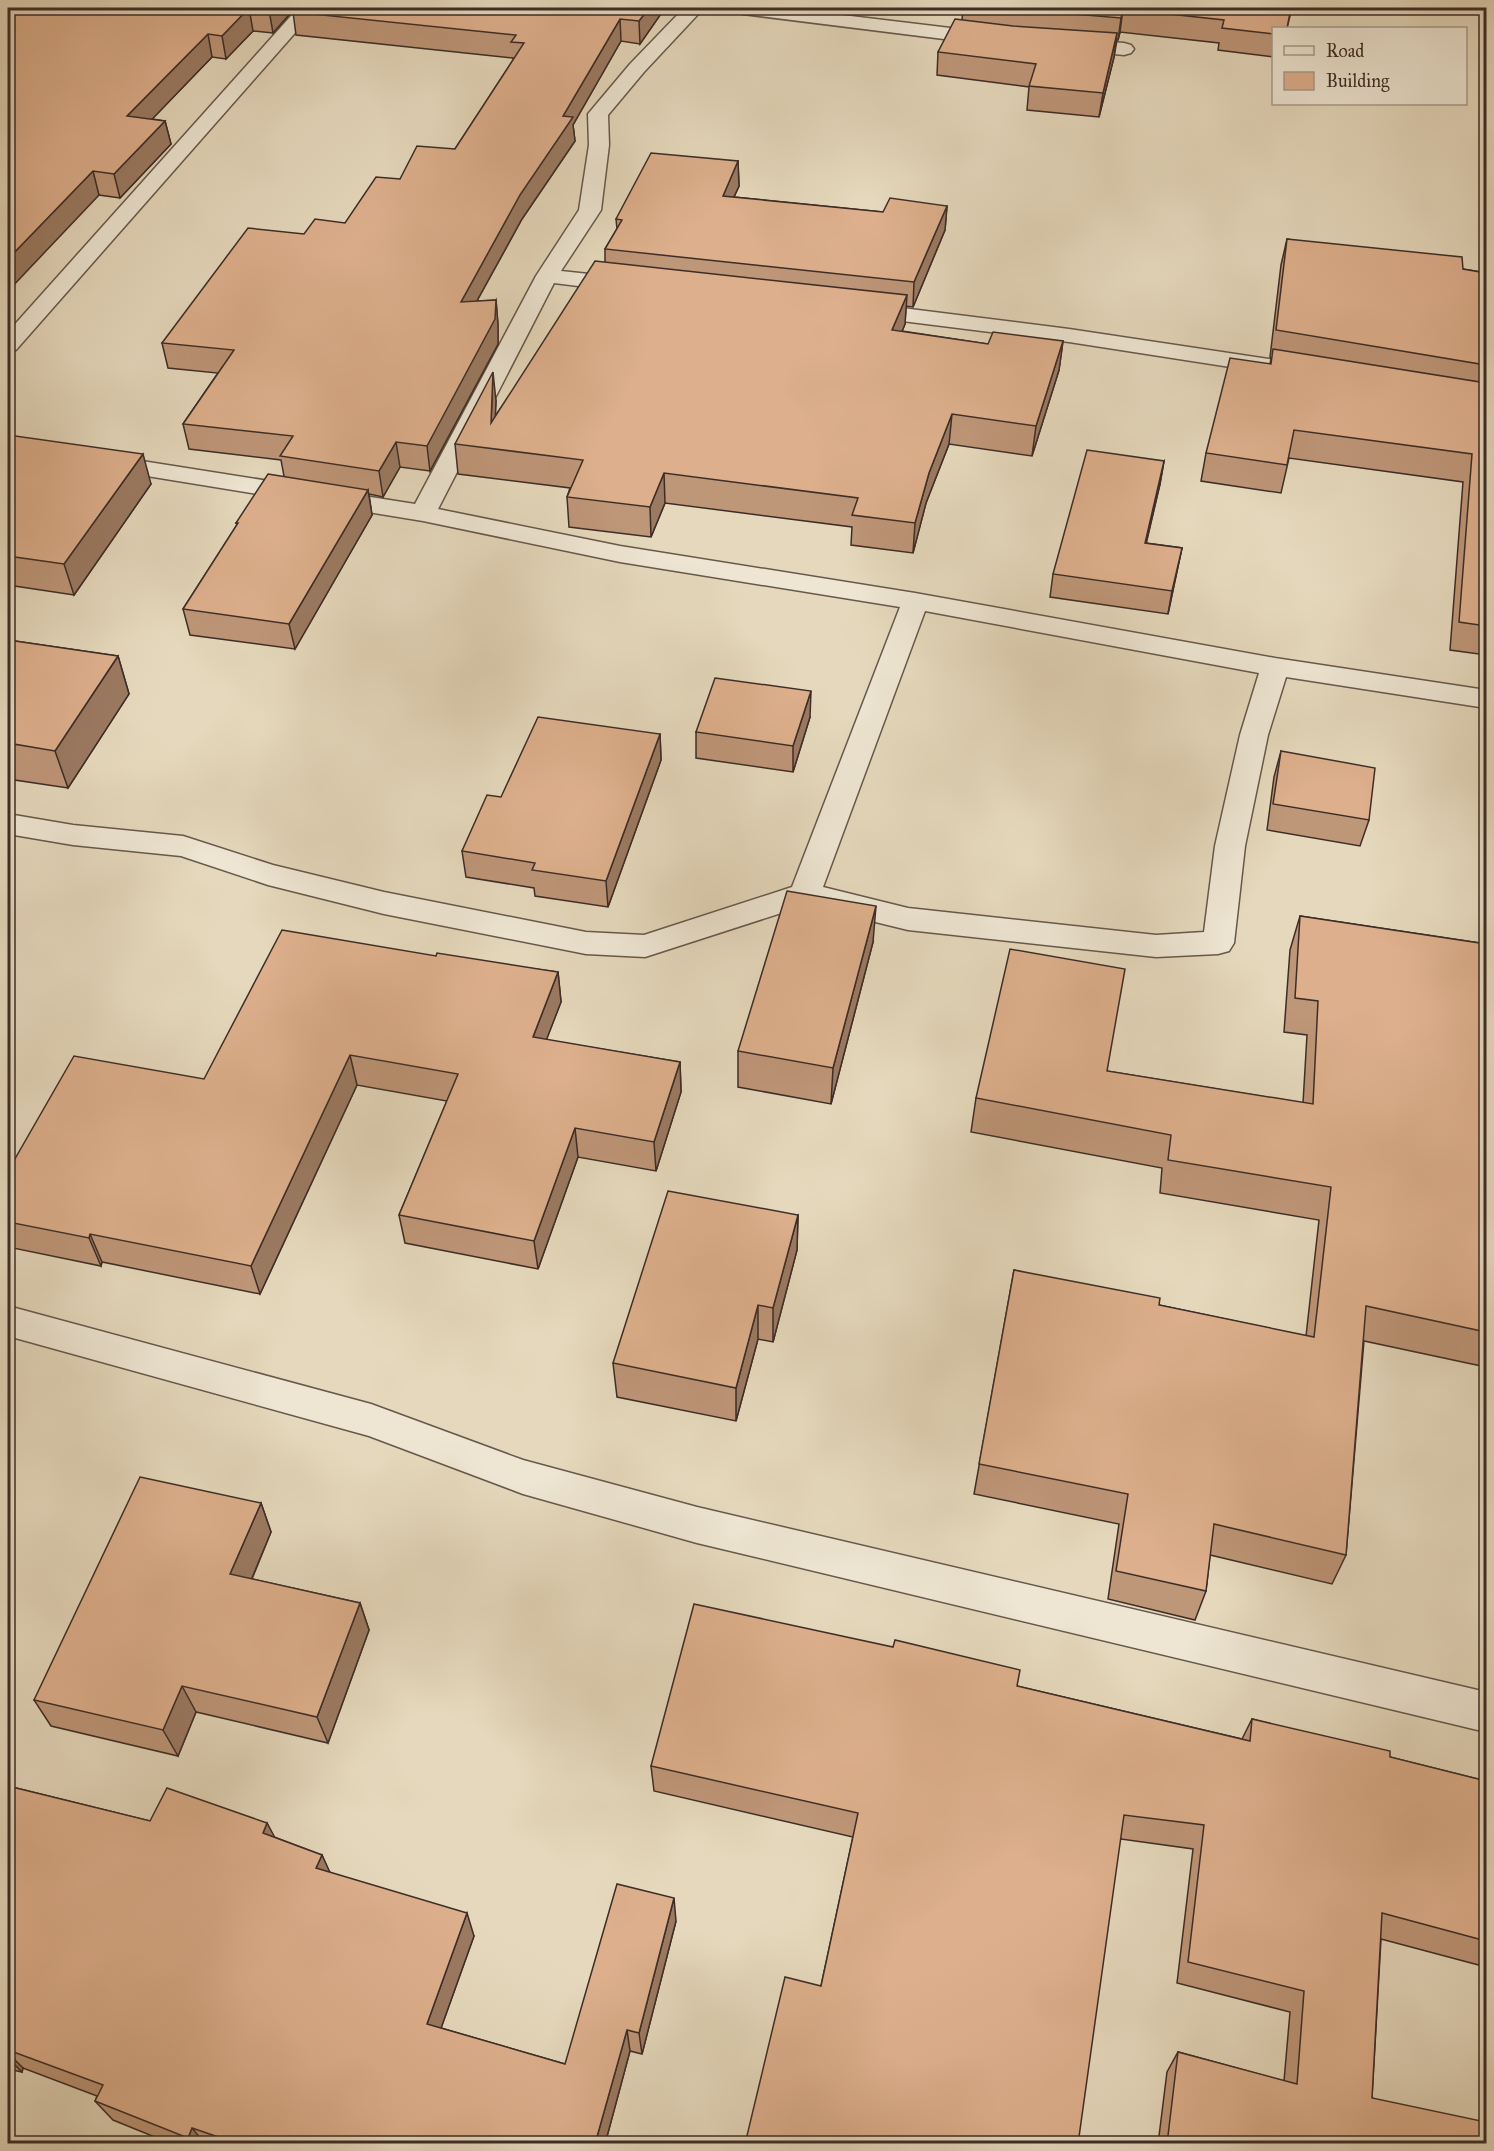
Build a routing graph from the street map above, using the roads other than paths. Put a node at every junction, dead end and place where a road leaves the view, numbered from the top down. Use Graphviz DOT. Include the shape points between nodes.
graph roads {
  1 [pos="308,8"];
  2 [pos="693,8"];
  3 [pos="744,8"];
  4 [pos="1011,41"];
  5 [pos="1056,44"];
  6 [pos="1124,49"];
  7 [pos="547,276"];
  8 [pos="653,288"];
  9 [pos="841,308"];
  10 [pos="8,345"];
  11 [pos="1300,371"];
  12 [pos="77,457"];
  13 [pos="423,513"];
  14 [pos="915,601"];
  15 [pos="1275,667"];
  16 [pos="1486,699"];
  17 [pos="8,824"];
  18 [pos="805,894"];
  19 [pos="8,1321"];
  20 [pos="1486,1712"];
  1 -- 10 [label="street"];
  2 -- 7 [label="street" via="598,114 590,210"];
  3 -- 4 [label="street"];
  5 -- 6 [label="street"];
  7 -- 8 [label="street"];
  7 -- 13 [label="street"];
  9 -- 11 [label="street" via="970,322"];
  12 -- 13 [label="street"];
  13 -- 14 [label="street" via="620,554"];
  14 -- 15 [label="street"];
  14 -- 18 [label="street"];
  15 -- 16 [label="street"];
  15 -- 18 [label="street" via="1254,735 1230,846 1218,943 1156,946 908,919"];
  17 -- 18 [label="street" via="183,846 268,874 384,903 586,943 645,946"];
  19 -- 20 [label="street" via="371,1420 523,1477 697,1525"];
}
